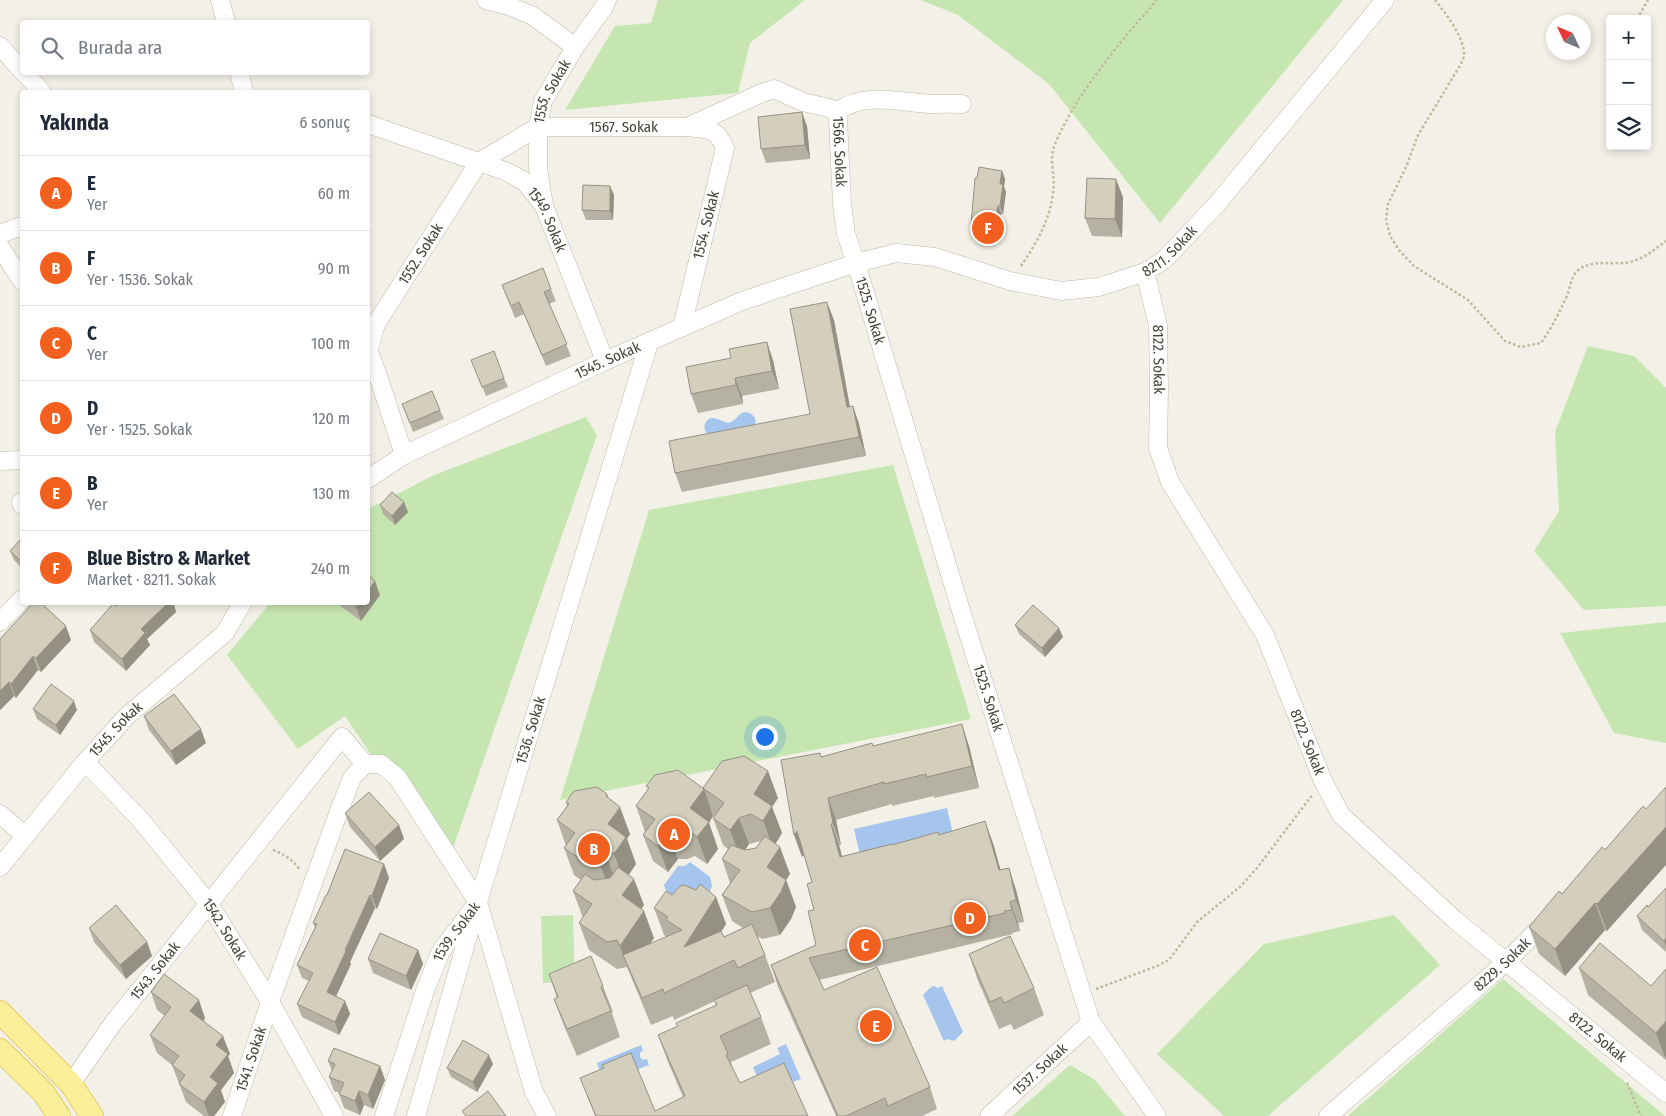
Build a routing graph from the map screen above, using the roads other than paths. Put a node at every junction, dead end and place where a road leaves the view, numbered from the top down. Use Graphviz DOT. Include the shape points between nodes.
graph roads {
  1 [pos="220,0"];
  2 [pos="486,0"];
  3 [pos="606,0"];
  4 [pos="1385,0"];
  5 [pos="225,20"];
  6 [pos="0,46"];
  7 [pos="575,47"];
  8 [pos="20,69"];
  9 [pos="26,75"];
  10 [pos="240,75"];
  11 [pos="40,90"];
  12 [pos="244,90"];
  13 [pos="962,104"];
  14 [pos="836,111"];
  15 [pos="370,125"];
  16 [pos="538,127"];
  17 [pos="687,127"];
  18 [pos="710,130"];
  19 [pos="479,162"];
  20 [pos="544,206"];
  21 [pos="20,227"];
  22 [pos="0,236"];
  23 [pos="20,241"];
  24 [pos="0,247"];
  25 [pos="856,263"];
  26 [pos="1145,272"];
  27 [pos="20,277"];
  28 [pos="682,327"];
  29 [pos="370,343"];
  30 [pos="649,343"];
  31 [pos="370,355"];
  32 [pos="606,361"];
  33 [pos="404,455"];
  34 [pos="20,460"];
  35 [pos="0,461"];
  36 [pos="370,478"];
  37 [pos="20,601"];
  38 [pos="240,605"];
  39 [pos="0,622"];
  40 [pos="85,762"];
  41 [pos="365,764"];
  42 [pos="0,814"];
  43 [pos="25,836"];
  44 [pos="0,867"];
  45 [pos="478,902"];
  46 [pos="209,904"];
  47 [pos="1561,907"];
  48 [pos="1505,963"];
  49 [pos="270,1002"];
  50 [pos="0,1012"];
  51 [pos="1090,1022"];
  52 [pos="0,1050"];
  53 [pos="70,1084"];
  54 [pos="1665,1090"];
  55 [pos="59,1116"];
  56 [pos="92,1116"];
  57 [pos="232,1116"];
  58 [pos="334,1116"];
  59 [pos="384,1116"];
  60 [pos="416,1116"];
  61 [pos="547,1116"];
  62 [pos="988,1116"];
  63 [pos="1157,1116"];
  64 [pos="1328,1116"];
  1 -- 5 [label="street"];
  2 -- 7 [label="street" via="533,16"];
  3 -- 7 [label="street, 1555. Sokak"];
  4 -- 26 [label="street, 8211. Sokak" via="1217,204 1164,260"];
  6 -- 8 [label="street"];
  7 -- 16 [label="street, 1555. Sokak" via="543,100"];
  9 -- 11 [label="street"];
  10 -- 12 [label="street"];
  13 -- 14 [label="street" via="876,99"];
  14 -- 17 [label="street, 1566. Sokak" via="803,102 774,89"];
  14 -- 25 [label="street, 1566. Sokak" via="842,204 846,234"];
  15 -- 19 [label="street, 1549. Sokak"];
  16 -- 17 [label="street, 1567. Sokak"];
  16 -- 19 [label="street, 1555. Sokak"];
  16 -- 20 [label="street" via="538,168"];
  17 -- 18 [label="street, 1567. Sokak"];
  18 -- 28 [label="street, 1554. Sokak" via="720,136 725,148"];
  19 -- 20 [label="street, 1549. Sokak" via="524,181"];
  19 -- 29 [label="street, 1552. Sokak" via="376,324"];
  20 -- 32 [label="street, 1549. Sokak"];
  21 -- 22 [label="street"];
  22 -- 23 [label="street"];
  24 -- 27 [label="street"];
  25 -- 26 [label="street, 8211. Sokak" via="896,253 935,257 1010,281 1061,291 1099,287"];
  25 -- 28 [label="street, 1545. Sokak" via="742,301"];
  25 -- 51 [label="street, 1525. Sokak"];
  26 -- 48 [label="street, 8122. Sokak" via="1158,326 1158,448 1170,482 1265,635 1323,781 1341,814"];
  28 -- 30 [label="street, 1545. Sokak"];
  30 -- 32 [label="street, 1545. Sokak"];
  30 -- 45 [label="street, 1536. Sokak"];
  31 -- 33 [label="street, 1552. Sokak"];
  32 -- 33 [label="street, 1545. Sokak"];
  33 -- 36 [label="street, 1545. Sokak"];
  34 -- 35 [label="street"];
  37 -- 39 [label="street"];
  38 -- 40 [label="street, 1545. Sokak" via="225,632 126,716"];
  40 -- 43 [label="street, 1545. Sokak"];
  40 -- 46 [label="street, 1542. Sokak" via="139,818"];
  41 -- 45 [label="street" via="381,764 398,777"];
  41 -- 46 [label="street, 1543. Sokak" via="342,737"];
  41 -- 49 [label="street, 1541. Sokak" via="352,778"];
  42 -- 43 [label="street"];
  43 -- 44 [label="street, 1545. Sokak"];
  45 -- 59 [label="street, 1539. Sokak" via="442,952 426,988"];
  45 -- 60 [label="street, 1539. Sokak"];
  45 -- 61 [label="street" via="534,1092"];
  46 -- 49 [label="street, 1542. Sokak"];
  46 -- 53 [label="street, 1543. Sokak" via="111,1026"];
  47 -- 48 [label="street, 8229. Sokak"];
  48 -- 54 [label="street, 8122. Sokak"];
  48 -- 64 [label="street, 8229. Sokak"];
  49 -- 57 [label="street, 1541. Sokak"];
  49 -- 58 [label="street, 1542. Sokak"];
  50 -- 53 [label="main road"];
  51 -- 62 [label="street, 1537. Sokak"];
  51 -- 63 [label="street, 1525. Sokak"];
  52 -- 55 [label="main road" via="43,1092"];
  53 -- 56 [label="main road"];
}
